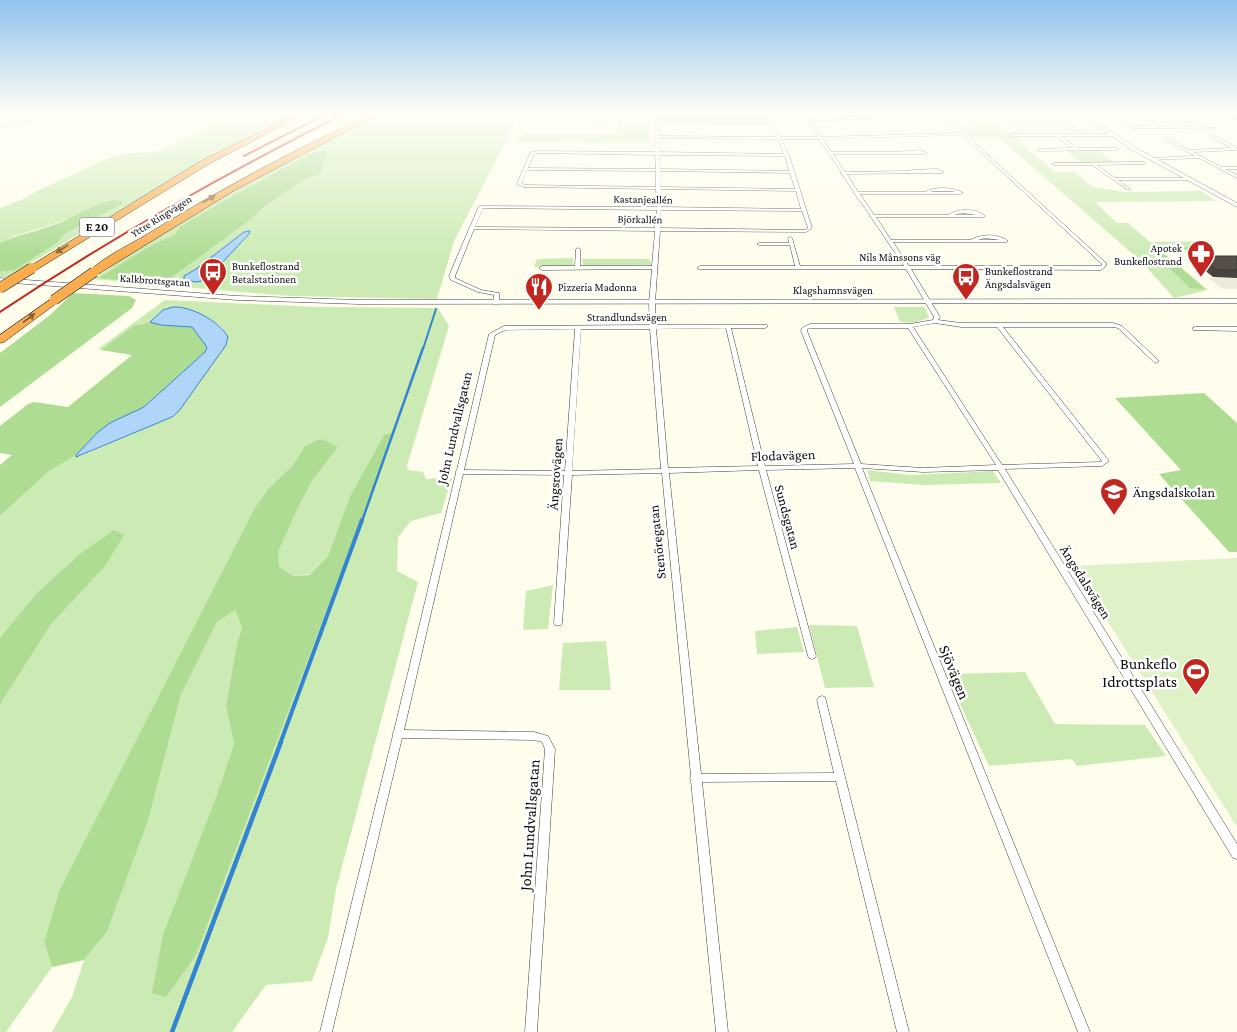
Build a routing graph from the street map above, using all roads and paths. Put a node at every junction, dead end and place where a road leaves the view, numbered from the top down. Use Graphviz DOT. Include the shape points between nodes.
graph roads {
  1 [pos="206,162"];
  2 [pos="277,162"];
  3 [pos="528,162"];
  4 [pos="658,162"];
  5 [pos="789,162"];
  6 [pos="835,162"];
  7 [pos="994,162"];
  8 [pos="1114,162"];
  9 [pos="1122,162"];
  10 [pos="1157,162"];
  11 [pos="1209,162"];
  12 [pos="1079,163"];
  13 [pos="1093,163"];
  14 [pos="1144,163"];
  15 [pos="1054,164"];
  16 [pos="526,168"];
  17 [pos="1221,168"];
  18 [pos="1237,168"];
  19 [pos="658,170"];
  20 [pos="911,171"];
  21 [pos="792,172"];
  22 [pos="842,173"];
  23 [pos="1237,176"];
  24 [pos="1115,179"];
  25 [pos="1191,179"];
  26 [pos="659,188"];
  27 [pos="1128,189"];
  28 [pos="798,190"];
  29 [pos="927,192"];
  30 [pos="856,193"];
  31 [pos="1237,205"];
  32 [pos="659,208"];
  33 [pos="804,210"];
  34 [pos="950,214"];
  35 [pos="871,216"];
  36 [pos="471,228"];
  37 [pos="657,229"];
  38 [pos="790,238"];
  39 [pos="972,240"];
  40 [pos="889,242"];
  41 [pos="759,244"];
  42 [pos="792,244"];
  43 [pos="578,249"];
  44 [pos="654,267"];
  45 [pos="798,267"];
  46 [pos="907,267"];
  47 [pos="542,268"];
  48 [pos="577,268"];
  49 [pos="700,268"];
  50 [pos="0,280"];
  51 [pos="0,288"];
  52 [pos="928,301"];
  53 [pos="1237,302"];
  54 [pos="429,303"];
  55 [pos="496,303"];
  56 [pos="652,303"];
  57 [pos="935,321"];
  58 [pos="728,326"];
  59 [pos="765,326"];
  60 [pos="910,326"];
  61 [pos="999,326"];
  62 [pos="578,328"];
  63 [pos="653,328"];
  64 [pos="1195,329"];
  65 [pos="1237,329"];
  66 [pos="492,334"];
  67 [pos="1,339"];
  68 [pos="1156,361"];
  69 [pos="858,466"];
  70 [pos="1000,467"];
  71 [pos="762,469"];
  72 [pos="665,471"];
  73 [pos="459,472"];
  74 [pos="568,473"];
  75 [pos="558,623"];
  76 [pos="812,656"];
  77 [pos="822,700"];
  78 [pos="397,734"];
  79 [pos="840,777"];
  80 [pos="695,778"];
  81 [pos="1237,854"];
  82 [pos="326,1032"];
  83 [pos="532,1032"];
  84 [pos="722,1032"];
  85 [pos="904,1032"];
  86 [pos="1084,1032"];
  1 -- 51 [label="highway, Yttre Ringvägen / E 20, one-way, bridge"];
  67 -- 2 [label="highway, Yttre Ringvägen / E 20, one-way, bridge" via="154,233"];
  3 -- 16 [label="street"];
  4 -- 19 [label="street, Stenöregatan"];
  5 -- 21 [label="street"];
  6 -- 22 [label="street"];
  7 -- 46 [label="street, Nils Månssons väg" via="1104,266"];
  8 -- 13 [label="street"];
  9 -- 14 [label="street"];
  10 -- 25 [label="street"];
  11 -- 17 [label="street"];
  12 -- 13 [label="street"];
  12 -- 15 [label="street"];
  13 -- 24 [label="street"];
  16 -- 19 [label="street"];
  16 -- 26 [label="street" via="519,184 524,186"];
  17 -- 18 [label="street"];
  17 -- 23 [label="street"];
  19 -- 21 [label="street"];
  19 -- 26 [label="street, Stenöregatan"];
  20 -- 20 [label="street" via="918,173 942,172 937,170"];
  20 -- 22 [label="street"];
  21 -- 28 [label="street"];
  22 -- 30 [label="street"];
  24 -- 25 [label="street"];
  24 -- 27 [label="street"];
  25 -- 31 [label="street"];
  26 -- 28 [label="street"];
  26 -- 32 [label="street, Stenöregatan"];
  28 -- 33 [label="street"];
  29 -- 29 [label="street" via="933,194 960,192 954,190"];
  29 -- 30 [label="street"];
  30 -- 35 [label="street"];
  32 -- 33 [label="street, Kastanjeallén"];
  32 -- 36 [label="street, Kastanjeallén" via="481,207"];
  32 -- 37 [label="street, Stenöregatan"];
  33 -- 37 [label="street, Björkallén" via="809,230"];
  34 -- 34 [label="street" via="956,217 983,216 976,212"];
  34 -- 35 [label="street"];
  35 -- 40 [label="street"];
  36 -- 37 [label="street, Björkallén"];
  36 -- 55 [label="street" via="452,276 480,291 497,294"];
  37 -- 44 [label="street, Stenöregatan"];
  38 -- 42 [label="street"];
  39 -- 39 [label="street" via="981,242 1006,241 999,237"];
  39 -- 40 [label="street"];
  40 -- 46 [label="street"];
  41 -- 42 [label="street"];
  42 -- 45 [label="street"];
  43 -- 48 [label="street"];
  44 -- 48 [label="street"];
  44 -- 56 [label="street, Stenöregatan"];
  45 -- 46 [label="street, Nils Månssons väg"];
  45 -- 49 [label="street, Nils Månssons väg"];
  46 -- 52 [label="street"];
  47 -- 48 [label="street"];
  50 -- 54 [label="street, Kalkbrottsgatan" via="266,299"];
  52 -- 53 [label="street, Klagshamnsvägen"];
  52 -- 56 [label="street, Klagshamnsvägen"];
  52 -- 57 [label="street" via="937,317"];
  54 -- 55 [label="street, Klagshamnsvägen"];
  55 -- 56 [label="street, Klagshamnsvägen"];
  56 -- 63 [label="street, Stenöregatan"];
  57 -- 60 [label="street"];
  57 -- 61 [label="street"];
  58 -- 59 [label="street, Strandlundsvägen"];
  58 -- 63 [label="street, Strandlundsvägen"];
  58 -- 71 [label="street, Sundsgatan"];
  60 -- 69 [label="street, Sjövägen" via="805,328"];
  60 -- 70 [label="street, Ängsdalsvägen"];
  61 -- 68 [label="street" via="1114,325"];
  61 -- 70 [label="street, Flodavägen" via="1106,461 1096,465"];
  62 -- 63 [label="street, Strandlundsvägen"];
  62 -- 66 [label="street, Strandlundsvägen" via="504,328"];
  62 -- 74 [label="street, Ängsrovägen"];
  63 -- 72 [label="street, Stenöregatan"];
  64 -- 65 [label="street"];
  66 -- 73 [label="street, John Lundvallsgatan"];
  69 -- 70 [label="street, Flodavägen" via="922,470"];
  69 -- 71 [label="street, Flodavägen"];
  69 -- 86 [label="street, Sjövägen"];
  70 -- 81 [label="street, Ängsdalsvägen"];
  71 -- 72 [label="street, Flodavägen"];
  71 -- 76 [label="street, Sundsgatan"];
  72 -- 74 [label="street, Flodavägen"];
  72 -- 80 [label="street, Stenöregatan"];
  73 -- 74 [label="street, Flodavägen"];
  73 -- 78 [label="street, John Lundvallsgatan"];
  74 -- 75 [label="street, Ängsrovägen"];
  77 -- 79 [label="street"];
  78 -- 82 [label="street, John Lundvallsgatan"];
  78 -- 83 [label="street, John Lundvallsgatan" via="534,736 545,739 550,749"];
  79 -- 80 [label="street"];
  79 -- 85 [label="street"];
  80 -- 84 [label="street, Stenöregatan"];
}
